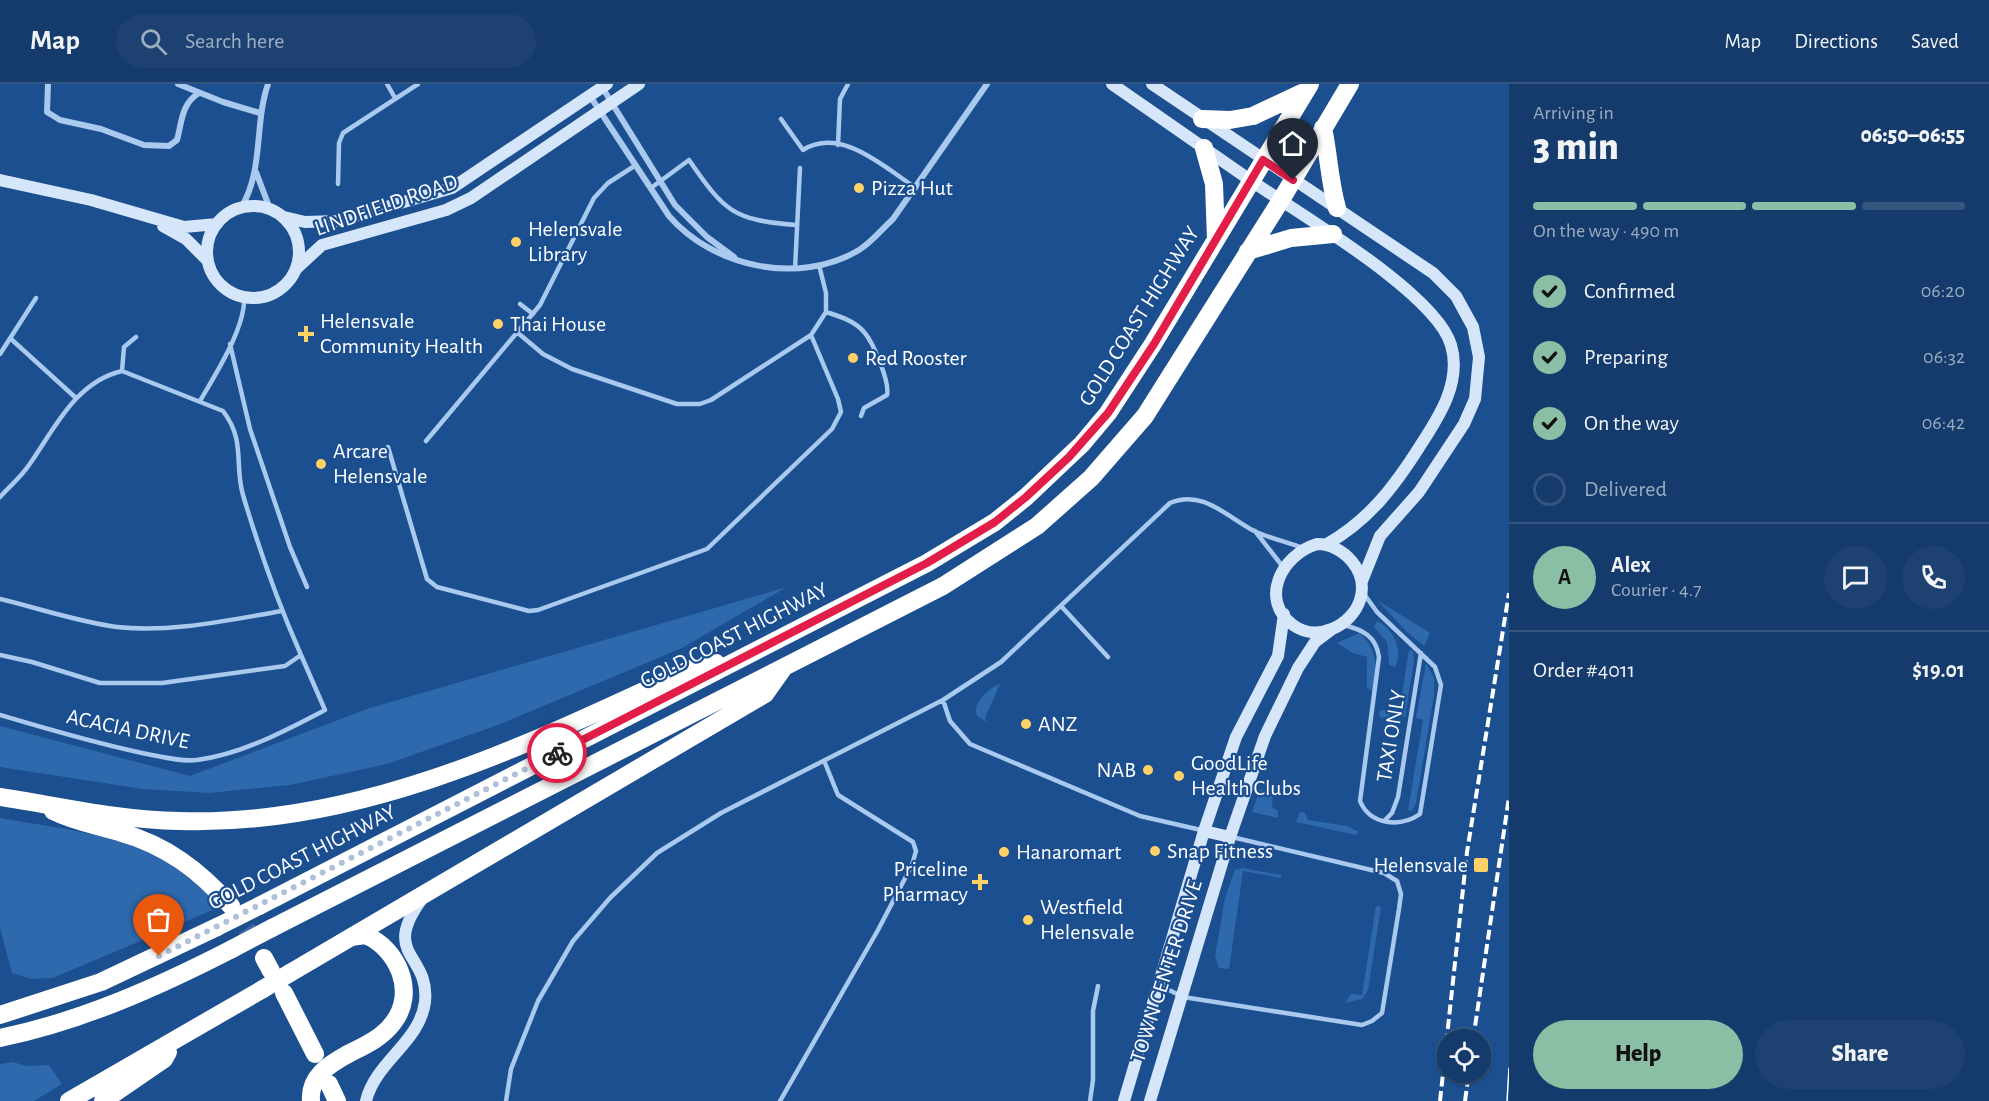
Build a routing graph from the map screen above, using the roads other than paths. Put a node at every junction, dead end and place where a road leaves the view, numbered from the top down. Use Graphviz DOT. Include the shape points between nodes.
graph roads {
  1 [pos="48,84"];
  2 [pos="178,84"];
  3 [pos="268,84"];
  4 [pos="387,84"];
  5 [pos="418,84"];
  6 [pos="639,84"];
  7 [pos="848,84"];
  8 [pos="987,84"];
  9 [pos="1112,84"];
  10 [pos="1152,84"];
  11 [pos="1350,84"];
  12 [pos="604,86"];
  13 [pos="1308,87"];
  14 [pos="199,93"];
  15 [pos="590,95"];
  16 [pos="395,98"];
  17 [pos="612,103"];
  18 [pos="600,112"];
  19 [pos="260,113"];
  20 [pos="781,119"];
  21 [pos="1202,119"];
  22 [pos="1323,128"];
  23 [pos="838,145"];
  24 [pos="1204,148"];
  25 [pos="1263,160"];
  26 [pos="636,165"];
  27 [pos="800,168"];
  28 [pos="256,171"];
  29 [pos="0,180"];
  30 [pos="1293,180"];
  31 [pos="660,181"];
  32 [pos="1252,182"];
  33 [pos="338,184"];
  34 [pos="651,188"];
  35 [pos="916,188"];
  36 [pos="1281,200"];
  37 [pos="241,208"];
  38 [pos="1337,208"];
  39 [pos="270,209"];
  40 [pos="284,217"];
  41 [pos="152,219"];
  42 [pos="217,224"];
  43 [pos="796,225"];
  44 [pos="1333,234"];
  45 [pos="1216,239"];
  46 [pos="1248,251"];
  47 [pos="734,258"];
  48 [pos="208,261"];
  49 [pos="819,265"];
  50 [pos="297,268"];
  51 [pos="795,269"];
  52 [pos="244,297"];
  53 [pos="36,298"];
  54 [pos="520,304"];
  55 [pos="826,312"];
  56 [pos="533,314"];
  57 [pos="518,333"];
  58 [pos="811,335"];
  59 [pos="136,337"];
  60 [pos="11,339"];
  61 [pos="230,344"];
  62 [pos="0,354"];
  63 [pos="122,371"];
  64 [pos="76,398"];
  65 [pos="200,401"];
  66 [pos="861,416"];
  67 [pos="426,441"];
  68 [pos="388,447"];
  69 [pos="0,497"];
  70 [pos="1255,531"];
  71 [pos="1327,544"];
  72 [pos="1304,548"];
  73 [pos="1283,567"];
  74 [pos="308,586"];
  75 [pos="1362,587"];
  76 [pos="0,600"];
  77 [pos="1061,606"];
  78 [pos="282,611"];
  79 [pos="1284,614"];
  80 [pos="1343,624"];
  81 [pos="1331,630"];
  82 [pos="1421,652"];
  83 [pos="0,655"];
  84 [pos="301,656"];
  85 [pos="744,657"];
  86 [pos="1108,657"];
  87 [pos="785,666"];
  88 [pos="943,700"];
  89 [pos="0,715"];
  90 [pos="825,763"];
  91 [pos="0,797"];
  92 [pos="35,802"];
  93 [pos="1384,821"];
  94 [pos="1203,831"];
  95 [pos="1230,837"];
  96 [pos="426,893"];
  97 [pos="231,906"];
  98 [pos="351,937"];
  99 [pos="1159,985"];
  100 [pos="1098,986"];
  101 [pos="284,993"];
  102 [pos="1183,997"];
  103 [pos="0,1016"];
  104 [pos="2,1037"];
  105 [pos="175,1040"];
  106 [pos="315,1054"];
  107 [pos="329,1084"];
  108 [pos="69,1101"];
  109 [pos="103,1101"];
  110 [pos="311,1101"];
  111 [pos="337,1101"];
  112 [pos="366,1101"];
  113 [pos="506,1101"];
  114 [pos="780,1101"];
  115 [pos="1090,1101"];
  116 [pos="1124,1101"];
  117 [pos="1150,1101"];
  1 -- 14 [label="street" via="47,112 69,123 101,129 144,145 168,146 177,141 182,113 189,99"];
  2 -- 14 [label="street"];
  3 -- 19 [label="street"];
  4 -- 16 [label="lane"];
  5 -- 16 [label="lane"];
  6 -- 17 [label="street, LINDFIELD ROAD"];
  7 -- 23 [label="lane" via="840,99"];
  8 -- 35 [label="street"];
  9 -- 24 [label="street"];
  10 -- 21 [label="street"];
  11 -- 22 [label="highway"];
  12 -- 15 [label="street, LINDFIELD ROAD"];
  12 -- 17 [label="street"];
  13 -- 21 [label="highway" via="1253,116"];
  13 -- 25 [label="highway, GOLD COAST HIGHWAY"];
  14 -- 19 [label="street"];
  15 -- 18 [label="street"];
  15 -- 40 [label="street, LINDFIELD ROAD" via="452,188 338,221 305,222"];
  16 -- 33 [label="lane" via="343,133 339,143"];
  17 -- 18 [label="street, LINDFIELD ROAD"];
  17 -- 31 [label="street"];
  18 -- 26 [label="street"];
  18 -- 50 [label="street, LINDFIELD ROAD" via="471,198 446,210 322,245"];
  19 -- 28 [label="street"];
  20 -- 23 [label="lane" via="803,150 813,144"];
  21 -- 25 [label="street"];
  22 -- 30 [label="highway"];
  22 -- 38 [label="highway" via="1329,155 1328,176"];
  23 -- 35 [label="lane" via="855,147"];
  24 -- 32 [label="street"];
  24 -- 45 [label="highway" via="1214,184"];
  25 -- 30 [label="street"];
  25 -- 32 [label="highway, GOLD COAST HIGHWAY"];
  26 -- 34 [label="street"];
  26 -- 56 [label="lane" via="608,183 594,198"];
  27 -- 43 [label="lane"];
  28 -- 37 [label="street"];
  28 -- 39 [label="street"];
  29 -- 41 [label="street" via="91,200"];
  30 -- 36 [label="highway"];
  30 -- 38 [label="street"];
  31 -- 34 [label="lane"];
  31 -- 43 [label="lane" via="690,160 715,198 731,211 763,223"];
  31 -- 47 [label="street" via="693,224"];
  32 -- 36 [label="street"];
  32 -- 45 [label="highway, GOLD COAST HIGHWAY"];
  34 -- 47 [label="street" via="684,233 722,256"];
  35 -- 49 [label="street" via="893,219 860,249"];
  36 -- 44 [label="street"];
  36 -- 46 [label="highway"];
  37 -- 39 [label="street"];
  37 -- 42 [label="street"];
  38 -- 75 [label="street" via="1444,282 1466,311 1479,357 1478,387 1472,409 1419,492 1380,536"];
  39 -- 40 [label="street"];
  40 -- 50 [label="street" via="298,241"];
  41 -- 42 [label="street" via="184,227"];
  41 -- 48 [label="street" via="186,239"];
  42 -- 48 [label="street" via="209,241"];
  43 -- 51 [label="lane"];
  44 -- 46 [label="highway" via="1291,238"];
  44 -- 71 [label="street" via="1431,311 1448,337 1453,358 1451,388 1445,404 1406,469 1377,507 1347,533"];
  45 -- 85 [label="highway, GOLD COAST HIGHWAY" via="1108,413 1026,497 959,545"];
  46 -- 87 [label="highway" via="1145,416 1064,503 977,566"];
  47 -- 51 [label="street"];
  48 -- 52 [label="street" via="220,284"];
  49 -- 51 [label="street"];
  49 -- 55 [label="lane"];
  50 -- 52 [label="street" via="281,289 270,295"];
  52 -- 61 [label="lane" via="245,308"];
  53 -- 60 [label="lane"];
  54 -- 56 [label="lane"];
  55 -- 58 [label="lane"];
  55 -- 66 [label="lane" via="866,333 886,377 887,395 864,408"];
  56 -- 57 [label="lane"];
  57 -- 58 [label="lane" via="543,354 572,369 676,404 711,400"];
  57 -- 67 [label="lane"];
  58 -- 68 [label="lane" via="841,412 832,429 707,549 538,610 437,587 427,579"];
  59 -- 63 [label="lane" via="124,347"];
  60 -- 62 [label="lane"];
  60 -- 64 [label="lane"];
  61 -- 65 [label="lane"];
  61 -- 74 [label="lane" via="250,429 290,547"];
  63 -- 64 [label="lane" via="112,373"];
  63 -- 65 [label="lane"];
  64 -- 69 [label="lane" via="27,468"];
  65 -- 78 [label="lane" via="223,411 230,420 241,459 242,491"];
  70 -- 72 [label="lane"];
  70 -- 73 [label="lane"];
  70 -- 77 [label="lane" via="1207,502 1180,499 1170,503"];
  71 -- 72 [label="street"];
  71 -- 75 [label="street" via="1351,560"];
  72 -- 73 [label="street"];
  73 -- 79 [label="street" via="1277,591"];
  75 -- 80 [label="street" via="1354,612"];
  75 -- 82 [label="lane" via="1377,612"];
  76 -- 78 [label="lane" via="116,627 141,628 199,625"];
  77 -- 86 [label="lane"];
  77 -- 88 [label="lane" via="1001,662"];
  78 -- 84 [label="lane"];
  79 -- 81 [label="street" via="1293,625 1312,632"];
  79 -- 94 [label="street, TOWN CENTER DRIVE" via="1278,656 1236,737"];
  80 -- 81 [label="street"];
  80 -- 93 [label="lane" via="1364,631 1378,648 1360,801 1364,812"];
  81 -- 95 [label="street, TOWN CENTER DRIVE" via="1315,642 1298,668 1265,736"];
  82 -- 93 [label="lane, TAXI ONLY" via="1398,797"];
  82 -- 93 [label="lane" via="1436,667 1441,685 1420,814 1399,824"];
  83 -- 84 [label="lane" via="100,683 162,683 285,666"];
  84 -- 89 [label="lane, ACACIA DRIVE" via="325,711 255,744 219,756 194,760 164,757 108,746"];
  85 -- 92 [label="highway" via="692,669 502,752 334,807 264,819 179,822"];
  85 -- 103 [label="highway, GOLD COAST HIGHWAY, bridge" via="217,927 101,982"];
  87 -- 96 [label="highway" via="765,694"];
  87 -- 104 [label="highway, bridge" via="167,982 65,1021"];
  88 -- 90 [label="lane"];
  88 -- 94 [label="lane" via="951,721 970,744 1140,816"];
  90 -- 113 [label="lane" via="692,831 657,854 610,898 573,941 538,1000 511,1069"];
  90 -- 114 [label="lane" via="838,795 913,842 915,858"];
  91 -- 92 [label="highway"];
  92 -- 97 [label="highway" via="74,822 118,832 164,849 197,870"];
  94 -- 95 [label="street"];
  94 -- 99 [label="street, TOWN CENTER DRIVE"];
  95 -- 102 [label="street, TOWN CENTER DRIVE"];
  95 -- 102 [label="lane" via="1384,873 1397,881 1400,901 1384,1005 1379,1017 1362,1025"];
  96 -- 98 [label="highway"];
  96 -- 112 [label="street" via="410,915 404,934 424,988 423,1011 416,1027 379,1073"];
  98 -- 105 [label="highway, bridge"];
  98 -- 110 [label="highway, bridge" via="369,936 388,950 397,965 404,993 401,1009 388,1029 319,1075 311,1087"];
  99 -- 102 [label="lane"];
  99 -- 116 [label="street, TOWN CENTER DRIVE"];
  100 -- 115 [label="lane" via="1093,1011"];
  101 -- 106 [label="highway"];
  102 -- 117 [label="street, TOWN CENTER DRIVE"];
  103 -- 104 [label="highway"];
  105 -- 108 [label="highway"];
  105 -- 109 [label="highway" via="164,1059"];
  107 -- 111 [label="highway"];
}
